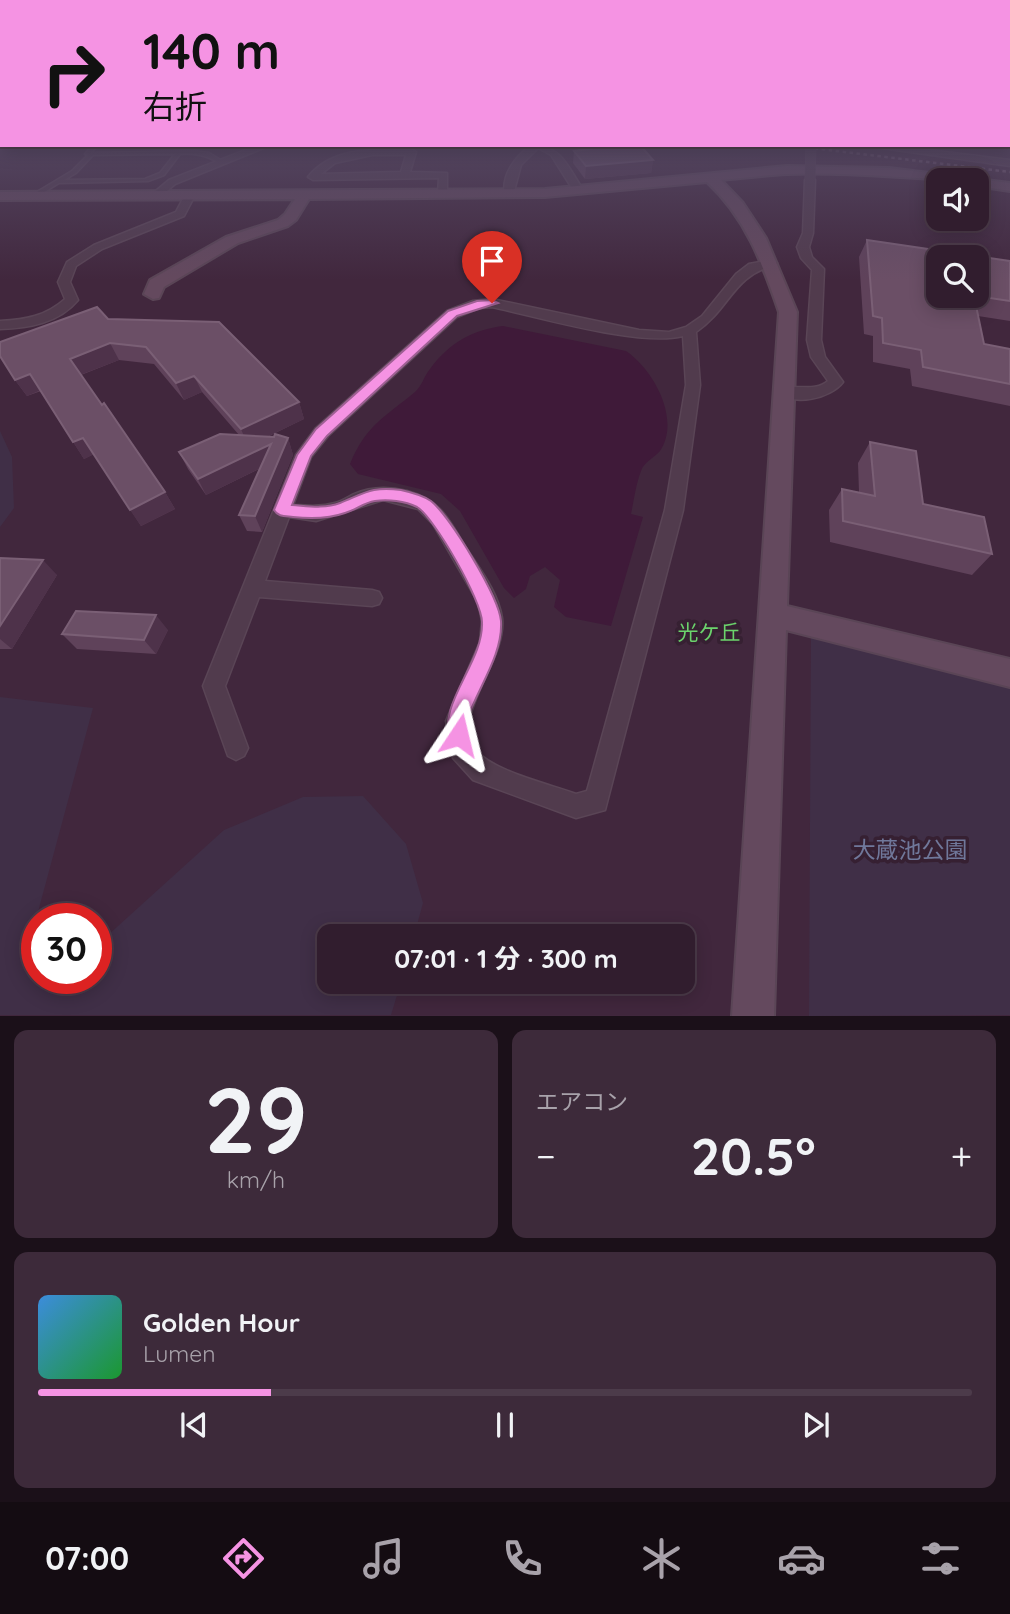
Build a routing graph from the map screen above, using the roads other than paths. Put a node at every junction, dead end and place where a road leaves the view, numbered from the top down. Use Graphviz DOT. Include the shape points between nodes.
graph roads {
  1 [pos="52,185"];
  2 [pos="168,185"];
  3 [pos="443,185"];
  4 [pos="511,185"];
  5 [pos="575,185"];
  6 [pos="627,185"];
  7 [pos="719,185"];
  8 [pos="810,185"];
  9 [pos="579,191"];
  10 [pos="39,193"];
  11 [pos="443,193"];
  12 [pos="509,193"];
  13 [pos="156,195"];
  14 [pos="190,195"];
  15 [pos="304,195"];
  16 [pos="0,196"];
  17 [pos="771,263"];
  18 [pos="153,293"];
  19 [pos="0,325"];
  20 [pos="690,332"];
  21 [pos="786,392"];
  22 [pos="282,510"];
  23 [pos="252,587"];
  24 [pos="372,598"];
  25 [pos="774,615"];
  26 [pos="1010,673"];
  27 [pos="236,748"];
  28 [pos="753,1016"];
  1 -- 10 [label="lane"];
  2 -- 13 [label="street"];
  3 -- 11 [label="street"];
  4 -- 12 [label="street"];
  5 -- 9 [label="street"];
  6 -- 9 [label="street"];
  7 -- 17 [label="street" via="741,207"];
  8 -- 21 [label="street, bridge" via="803,247 818,269 814,340 818,356 836,382 829,391"];
  9 -- 12 [label="street"];
  11 -- 12 [label="street"];
  11 -- 15 [label="street"];
  13 -- 14 [label="street"];
  13 -- 16 [label="street"];
  14 -- 15 [label="street"];
  14 -- 19 [label="street" via="180,214 97,247 71,264 64,282 72,300 68,305 47,318"];
  15 -- 18 [label="street" via="283,223 232,240 156,284"];
  17 -- 20 [label="street" via="747,268 701,326"];
  17 -- 21 [label="street" via="788,312"];
  20 -- 22 [label="street" via="658,338 505,304 465,307 321,432 304,455"];
  20 -- 22 [label="street" via="693,384 674,510 596,801 576,806 481,772 461,750 457,721 490,642 492,621 488,601 439,519 424,504 383,494 316,513"];
  21 -- 25 [label="street"];
  22 -- 23 [label="street"];
  23 -- 24 [label="street"];
  23 -- 27 [label="street" via="214,686"];
  25 -- 26 [label="street"];
  25 -- 28 [label="street"];
}
